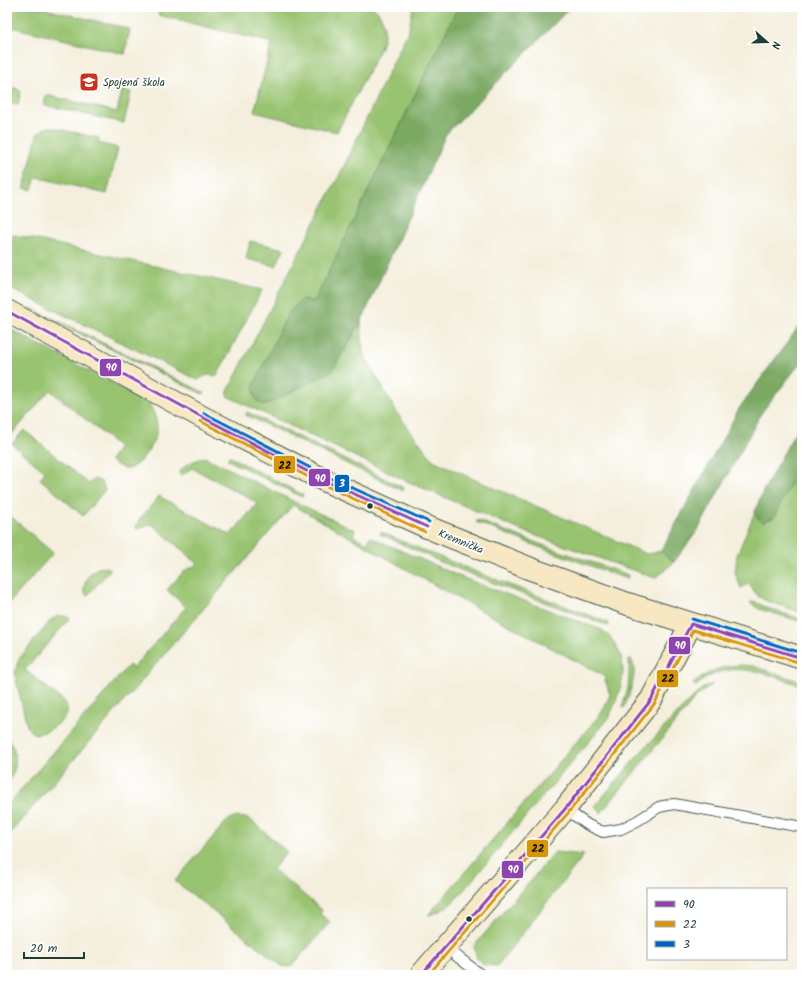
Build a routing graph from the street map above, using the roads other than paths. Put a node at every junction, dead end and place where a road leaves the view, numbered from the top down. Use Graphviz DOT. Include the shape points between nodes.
graph roads {
  1 [pos="7,311"];
  2 [pos="691,624"];
  3 [pos="802,658"];
  4 [pos="565,809"];
  5 [pos="802,827"];
  6 [pos="445,947"];
  7 [pos="421,975"];
  8 [pos="481,975"];
  1 -- 2 [label="main road, Kremnička" via="326,481 427,527 531,569"];
  2 -- 3 [label="main road, Kremnička"];
  2 -- 4 [label="main road" via="651,700"];
  4 -- 5 [label="lane" via="603,832 621,829 659,807 674,804"];
  4 -- 6 [label="main road"];
  6 -- 7 [label="main road"];
  6 -- 8 [label="lane"];
}
